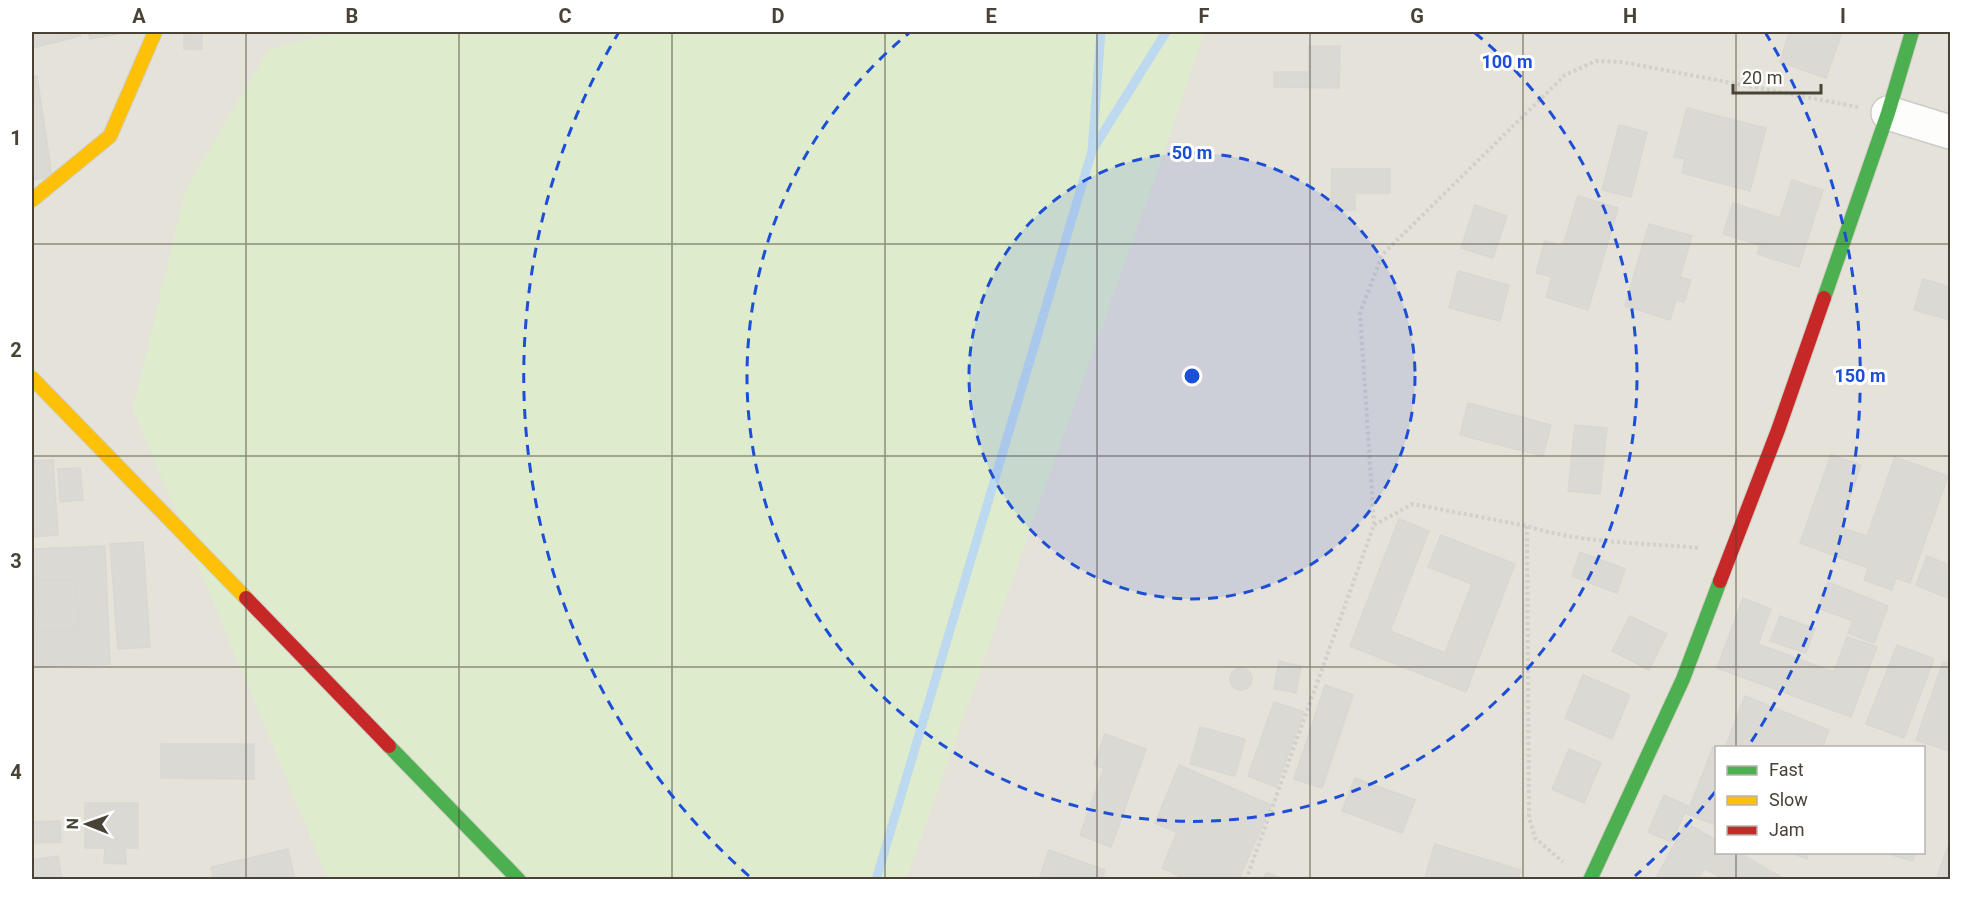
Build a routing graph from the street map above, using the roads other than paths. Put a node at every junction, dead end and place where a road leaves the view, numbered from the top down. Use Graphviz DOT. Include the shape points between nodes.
graph roads {
  1 [pos="155,32"];
  2 [pos="1912,32"];
  3 [pos="1888,113"];
  4 [pos="1950,132"];
  5 [pos="32,200"];
  6 [pos="32,378"];
  7 [pos="519,879"];
  8 [pos="1590,879"];
  1 -- 5 [label="street" via="110,136"];
  2 -- 3 [label="street"];
  3 -- 4 [label="street"];
  3 -- 8 [label="street" via="1778,430 1683,679"];
  6 -- 7 [label="street"];
}
